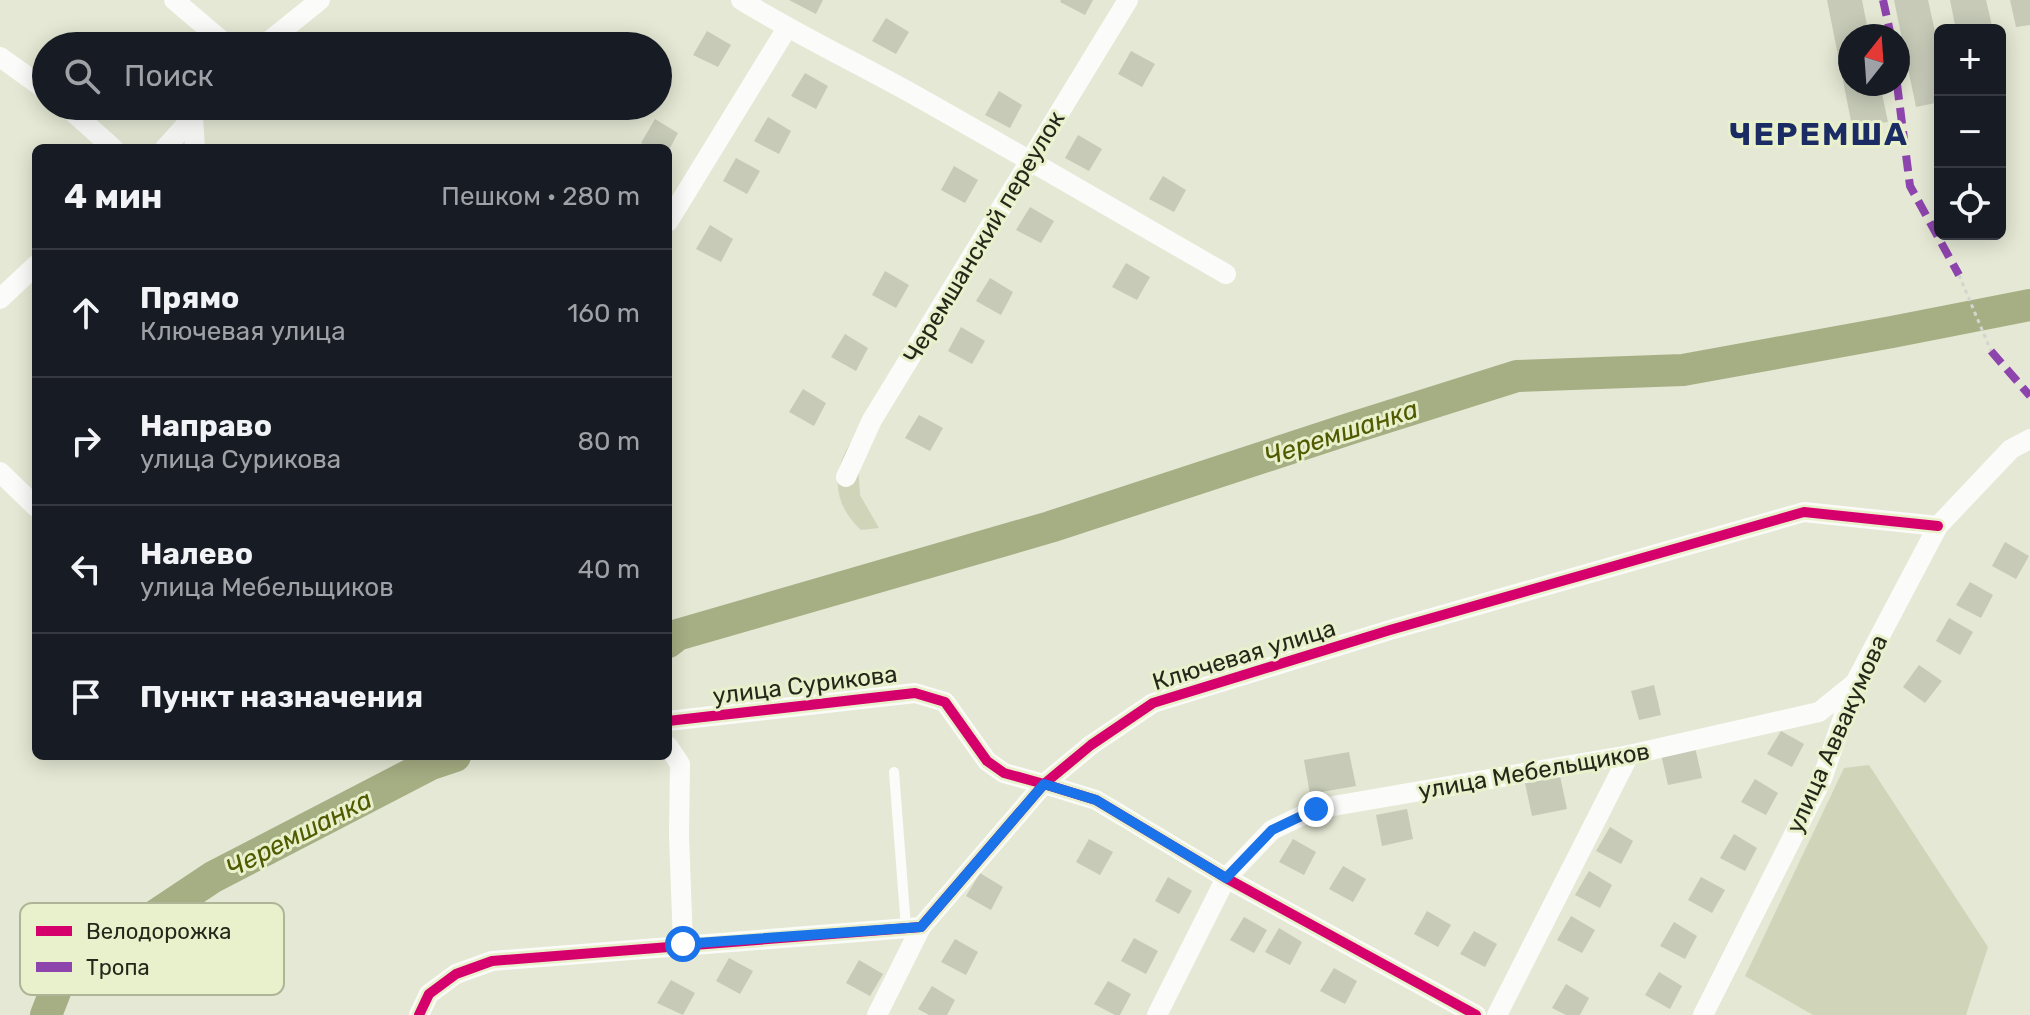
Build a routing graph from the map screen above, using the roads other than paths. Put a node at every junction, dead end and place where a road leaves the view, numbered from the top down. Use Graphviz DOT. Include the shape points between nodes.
graph roads {
  1 [pos="174,0"];
  2 [pos="320,0"];
  3 [pos="741,0"];
  4 [pos="1128,0"];
  5 [pos="787,28"];
  6 [pos="212,32"];
  7 [pos="280,32"];
  8 [pos="0,57"];
  9 [pos="32,80"];
  10 [pos="82,120"];
  11 [pos="191,120"];
  12 [pos="197,120"];
  13 [pos="109,144"];
  14 [pos="169,144"];
  15 [pos="195,144"];
  16 [pos="1030,162"];
  17 [pos="672,215"];
  18 [pos="32,269"];
  19 [pos="1226,274"];
  20 [pos="0,299"];
  21 [pos="2030,439"];
  22 [pos="0,472"];
  23 [pos="846,477"];
  24 [pos="32,503"];
  25 [pos="1938,526"];
  26 [pos="1855,683"];
  27 [pos="672,721"];
  28 [pos="672,752"];
  29 [pos="1629,755"];
  30 [pos="894,772"];
  31 [pos="1044,784"];
  32 [pos="1226,878"];
  33 [pos="914,927"];
  34 [pos="683,944"];
  35 [pos="419,1015"];
  36 [pos="877,1015"];
  37 [pos="1157,1015"];
  38 [pos="1476,1015"];
  39 [pos="1497,1015"];
  40 [pos="1703,1015"];
  1 -- 6 [label="street"];
  2 -- 7 [label="street"];
  3 -- 5 [label="street"];
  4 -- 16 [label="street, Черемшанский переулок"];
  5 -- 16 [label="street"];
  5 -- 17 [label="street"];
  8 -- 9 [label="street"];
  10 -- 13 [label="street"];
  11 -- 14 [label="street"];
  12 -- 15 [label="street"];
  16 -- 19 [label="street"];
  16 -- 23 [label="street, Черемшанский переулок" via="872,420"];
  18 -- 20 [label="street"];
  21 -- 25 [label="street, улица Аввакумова" via="2011,449"];
  22 -- 24 [label="street"];
  25 -- 26 [label="street, улица Аввакумова"];
  25 -- 31 [label="street, Ключевая улица" via="1804,512 1390,630 1153,703"];
  26 -- 29 [label="street, улица Мебельщиков" via="1819,712"];
  26 -- 40 [label="street, улица Аввакумова" via="1822,779"];
  27 -- 31 [label="street, улица Сурикова" via="915,693 945,702 987,761 1004,773"];
  28 -- 34 [label="street" via="680,764"];
  29 -- 32 [label="street, улица Мебельщиков" via="1316,809 1272,830"];
  29 -- 39 [label="street"];
  30 -- 33 [label="lane"];
  31 -- 32 [label="street, улица Сурикова" via="1096,800"];
  31 -- 33 [label="street, Ключевая улица"];
  32 -- 37 [label="street, улица Мебельщиков"];
  32 -- 38 [label="street, улица Сурикова"];
  33 -- 34 [label="street"];
  33 -- 36 [label="street, Ключевая улица"];
  34 -- 35 [label="street" via="492,961 456,974 429,994"];
}
